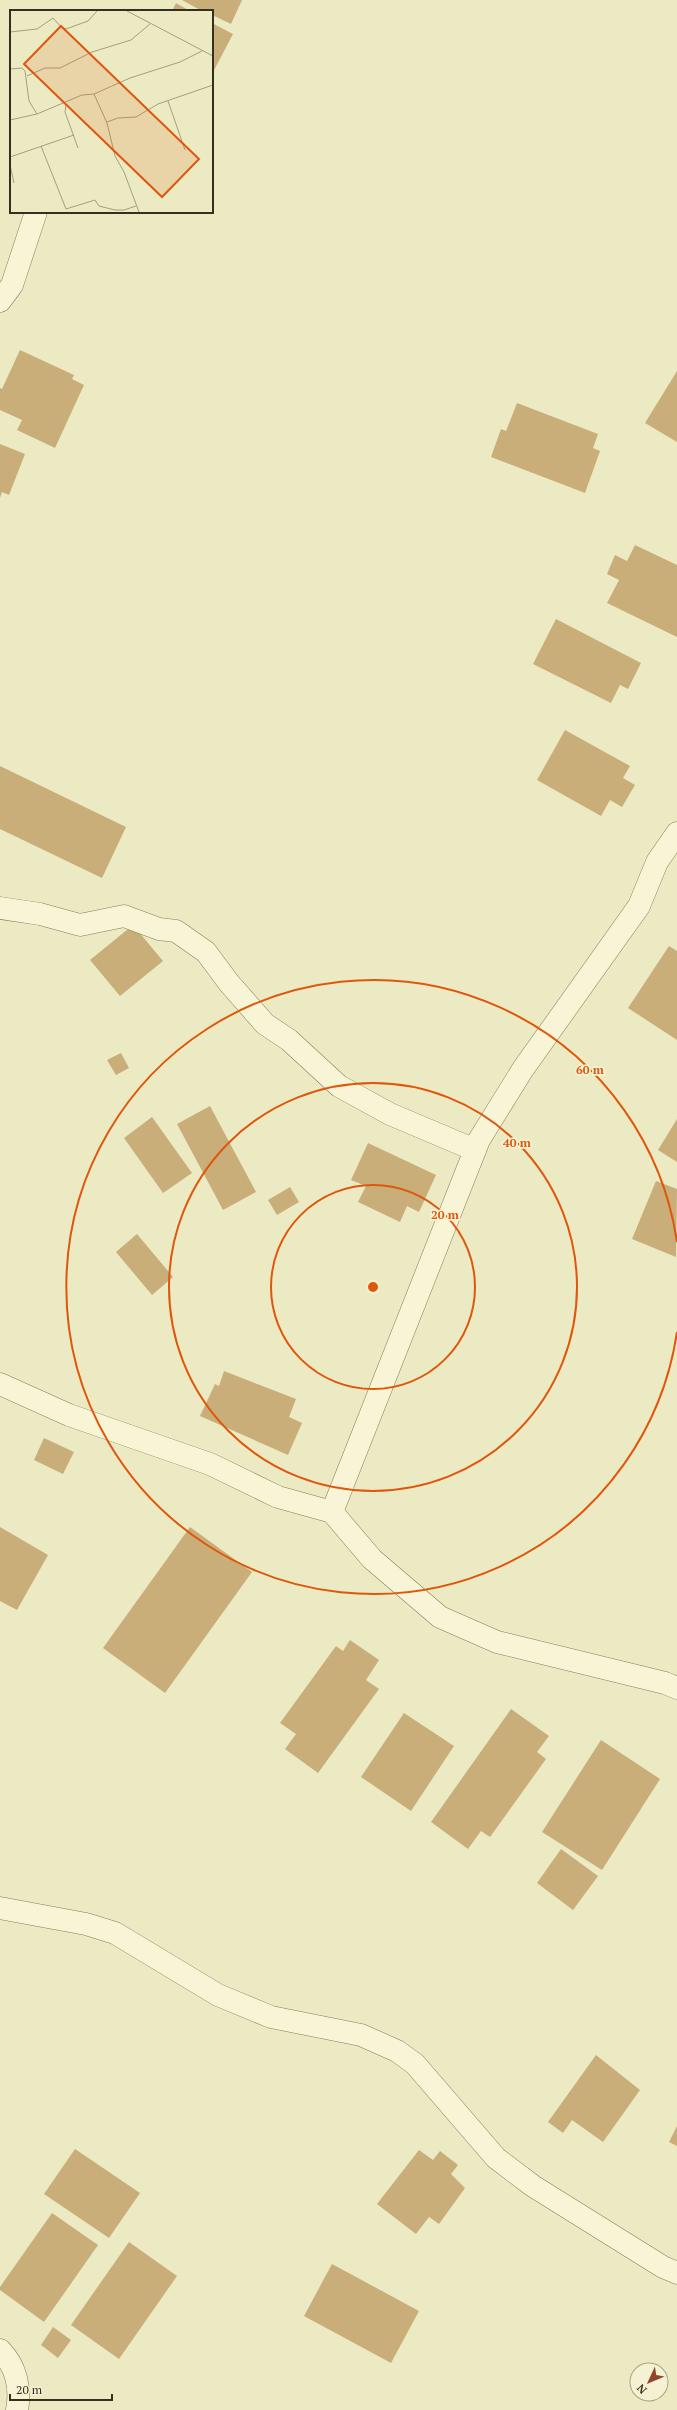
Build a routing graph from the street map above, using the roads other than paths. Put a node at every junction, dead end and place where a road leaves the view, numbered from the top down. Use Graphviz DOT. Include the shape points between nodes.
graph roads {
  1 [pos="36,213"];
  2 [pos="0,301"];
  3 [pos="677,833"];
  4 [pos="0,908"];
  5 [pos="475,1150"];
  6 [pos="0,1384"];
  7 [pos="332,1512"];
  8 [pos="673,1682"];
  9 [pos="0,1908"];
  10 [pos="677,2273"];
  11 [pos="0,2350"];
  12 [pos="17,2410"];
  1 -- 2 [label="street" via="12,285"];
  3 -- 5 [label="street" via="656,862 639,906 523,1069"];
  4 -- 5 [label="street" via="40,914 80,925 124,916 159,929 176,931 206,952 229,983 266,1024 289,1040 339,1086 390,1114"];
  5 -- 7 [label="street"];
  6 -- 7 [label="street" via="69,1415 210,1464 278,1497"];
  7 -- 8 [label="street" via="372,1559 440,1617 498,1642"];
  9 -- 10 [label="street" via="86,1924 115,1933 218,1995 272,2017 361,2035 397,2051 415,2064 496,2158 533,2186 663,2267"];
  11 -- 12 [label="street" via="16,2371 19,2401"];
}
